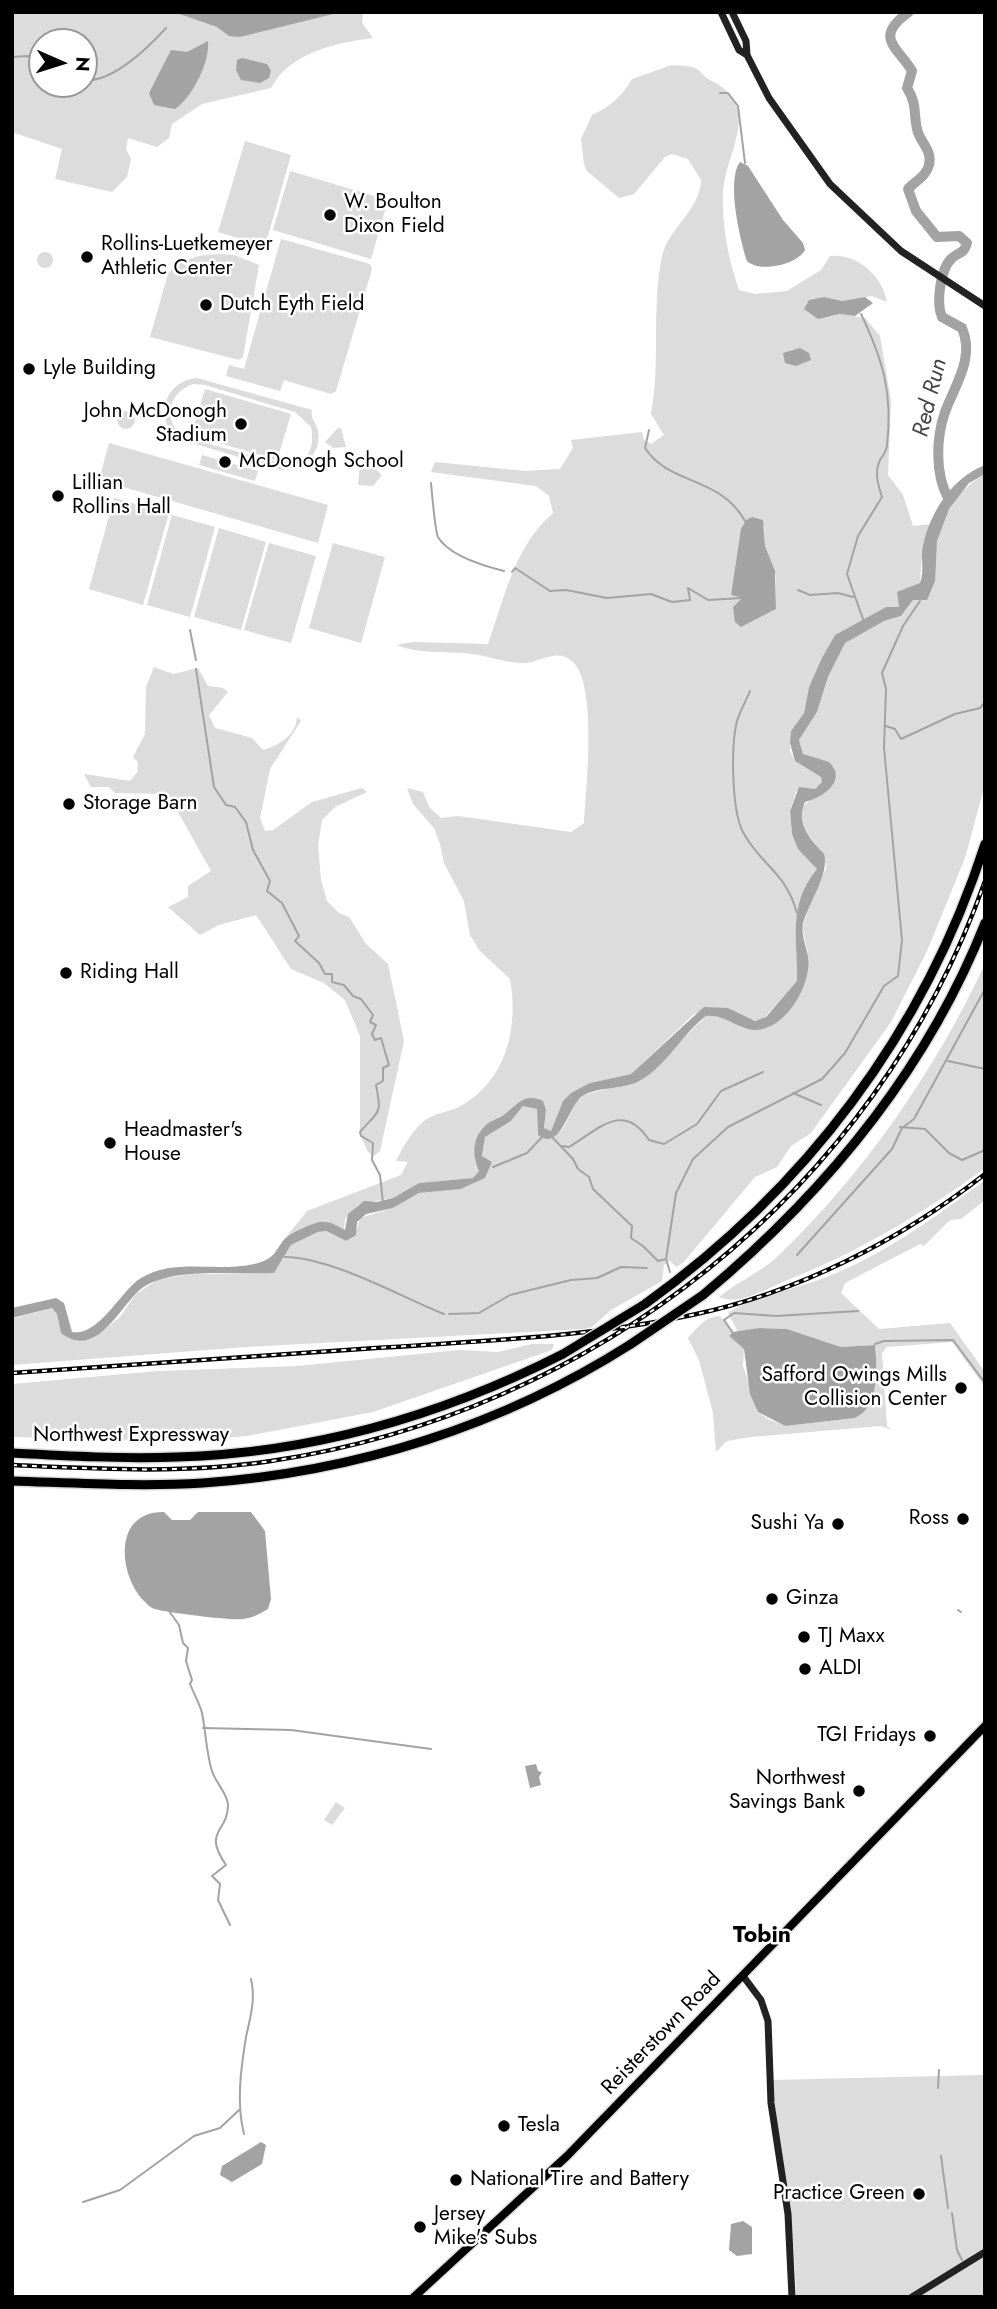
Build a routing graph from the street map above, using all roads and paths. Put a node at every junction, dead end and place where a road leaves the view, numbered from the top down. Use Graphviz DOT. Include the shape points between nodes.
graph roads {
  1 [pos="721,12"];
  2 [pos="732,12"];
  3 [pos="747,55"];
  4 [pos="984,305"];
  5 [pos="985,844"];
  6 [pos="985,923"];
  7 [pos="12,1453"];
  8 [pos="12,1481"];
  9 [pos="985,1727"];
  10 [pos="743,1976"];
  11 [pos="985,2252"];
  12 [pos="414,2297"];
  13 [pos="792,2297"];
  14 [pos="912,2297"];
  1 -- 3 [label="main road" via="739,50"];
  2 -- 3 [label="main road" via="746,40"];
  3 -- 4 [label="main road" via="785,123 830,184 881,234"];
  5 -- 7 [label="highway, Northwest Expressway, bridge" via="929,980 890,1049 837,1124 746,1222 645,1304 564,1353 502,1383 434,1409 316,1442 176,1457"];
  6 -- 8 [label="highway, bridge" via="935,1027 896,1089 858,1141 787,1221 703,1295 575,1378 513,1408 433,1438 346,1463 270,1477 201,1483"];
  9 -- 10 [label="main road, Reisterstown Road"];
  10 -- 12 [label="main road, Reisterstown Road" via="567,2156"];
  10 -- 13 [label="main road" via="759,1995 767,2017 771,2103 788,2214"];
  11 -- 14 [label="main road"];
}
